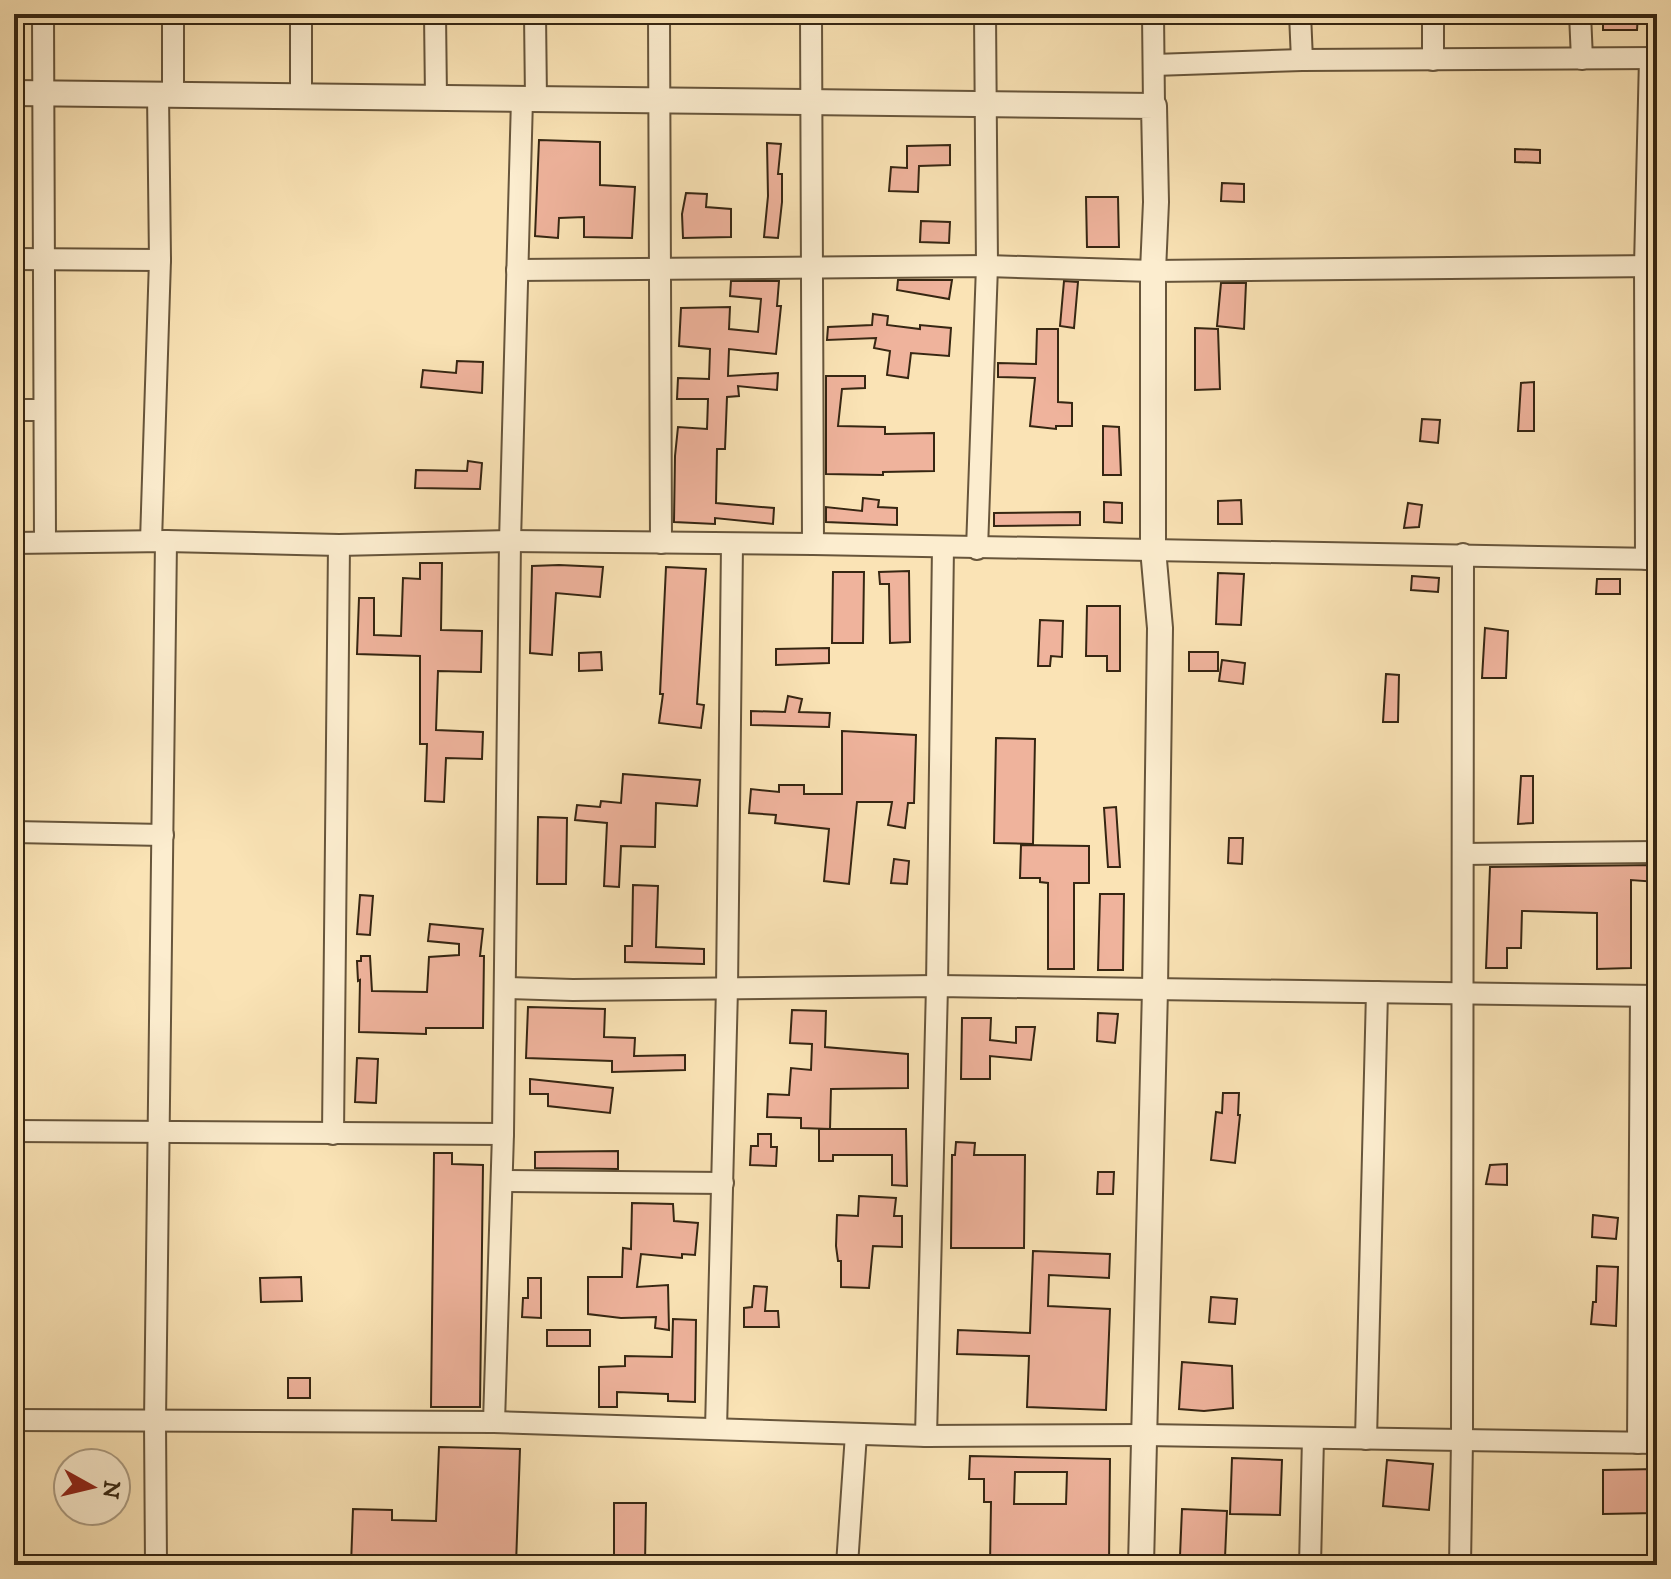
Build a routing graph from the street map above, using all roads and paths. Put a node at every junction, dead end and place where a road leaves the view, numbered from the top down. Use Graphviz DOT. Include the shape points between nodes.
graph roads {
  1 [pos="43,14"];
  2 [pos="173,14"];
  3 [pos="301,14"];
  4 [pos="435,14"];
  5 [pos="535,14"];
  6 [pos="659,14"];
  7 [pos="811,14"];
  8 [pos="985,14"];
  9 [pos="1153,14"];
  10 [pos="1300,14"];
  11 [pos="1433,14"];
  12 [pos="1580,14"];
  13 [pos="1653,58"];
  14 [pos="1582,59"];
  15 [pos="1302,60"];
  16 [pos="1433,60"];
  17 [pos="1154,65"];
  18 [pos="14,93"];
  19 [pos="44,94"];
  20 [pos="166,95"];
  21 [pos="301,97"];
  22 [pos="436,98"];
  23 [pos="529,99"];
  24 [pos="660,101"];
  25 [pos="813,102"];
  26 [pos="986,106"];
  27 [pos="1154,106"];
  28 [pos="14,259"];
  29 [pos="44,259"];
  30 [pos="160,260"];
  31 [pos="987,266"];
  32 [pos="1651,266"];
  33 [pos="814,268"];
  34 [pos="661,269"];
  35 [pos="517,270"];
  36 [pos="1153,271"];
  37 [pos="14,410"];
  38 [pos="44,410"];
  39 [pos="158,541"];
  40 [pos="510,541"];
  41 [pos="45,542"];
  42 [pos="14,543"];
  43 [pos="661,543"];
  44 [pos="732,544"];
  45 [pos="813,544"];
  46 [pos="339,545"];
  47 [pos="943,547"];
  48 [pos="977,549"];
  49 [pos="1153,549"];
  50 [pos="1463,554"];
  51 [pos="1652,559"];
  52 [pos="14,832"];
  53 [pos="163,835"];
  54 [pos="1657,852"];
  55 [pos="1463,854"];
  56 [pos="937,986"];
  57 [pos="505,988"];
  58 [pos="727,988"];
  59 [pos="1155,989"];
  60 [pos="1377,992"];
  61 [pos="1464,994"];
  62 [pos="1649,996"];
  63 [pos="14,1131"];
  64 [pos="160,1132"];
  65 [pos="333,1134"];
  66 [pos="503,1134"];
  67 [pos="502,1181"];
  68 [pos="723,1183"];
  69 [pos="14,1420"];
  70 [pos="155,1421"];
  71 [pos="494,1422"];
  72 [pos="716,1429"];
  73 [pos="856,1434"];
  74 [pos="1145,1435"];
  75 [pos="926,1436"];
  76 [pos="1313,1438"];
  77 [pos="1366,1439"];
  78 [pos="1462,1440"];
  79 [pos="1648,1443"];
  80 [pos="156,1565"];
  81 [pos="847,1565"];
  82 [pos="1141,1565"];
  83 [pos="1310,1565"];
  84 [pos="1460,1565"];
  1 -- 19 [label="street"];
  2 -- 20 [label="street"];
  3 -- 21 [label="street"];
  4 -- 22 [label="street"];
  5 -- 23 [label="street"];
  6 -- 24 [label="street"];
  7 -- 25 [label="street"];
  8 -- 26 [label="street"];
  9 -- 17 [label="street"];
  10 -- 15 [label="street"];
  11 -- 16 [label="street"];
  12 -- 14 [label="street"];
  13 -- 14 [label="street"];
  13 -- 32 [label="street"];
  14 -- 16 [label="street"];
  15 -- 16 [label="street"];
  15 -- 17 [label="street"];
  17 -- 27 [label="street"];
  18 -- 19 [label="street"];
  19 -- 20 [label="street"];
  19 -- 29 [label="street"];
  20 -- 21 [label="street"];
  20 -- 30 [label="street"];
  21 -- 22 [label="street"];
  22 -- 23 [label="street"];
  23 -- 24 [label="street"];
  23 -- 35 [label="street"];
  24 -- 25 [label="street"];
  24 -- 34 [label="street"];
  25 -- 26 [label="street"];
  25 -- 33 [label="street"];
  26 -- 27 [label="street"];
  26 -- 31 [label="street"];
  27 -- 36 [label="street"];
  28 -- 29 [label="street"];
  29 -- 30 [label="street"];
  29 -- 38 [label="street"];
  30 -- 39 [label="street"];
  31 -- 33 [label="street"];
  31 -- 36 [label="street"];
  31 -- 48 [label="street"];
  32 -- 36 [label="street"];
  32 -- 51 [label="street"];
  33 -- 34 [label="street"];
  33 -- 45 [label="street"];
  34 -- 35 [label="street"];
  34 -- 43 [label="street"];
  35 -- 40 [label="street"];
  36 -- 49 [label="street"];
  37 -- 38 [label="street"];
  38 -- 41 [label="street"];
  39 -- 41 [label="street"];
  39 -- 46 [label="street"];
  39 -- 53 [label="street"];
  40 -- 43 [label="street"];
  40 -- 46 [label="street"];
  40 -- 57 [label="street"];
  41 -- 42 [label="street"];
  43 -- 44 [label="street"];
  44 -- 45 [label="street"];
  44 -- 58 [label="street"];
  45 -- 47 [label="street"];
  46 -- 65 [label="street"];
  47 -- 48 [label="street"];
  47 -- 56 [label="street"];
  48 -- 49 [label="street"];
  49 -- 50 [label="street"];
  49 -- 59 [label="street" via="1160,628"];
  50 -- 51 [label="street"];
  50 -- 55 [label="street"];
  52 -- 53 [label="street"];
  53 -- 64 [label="street"];
  54 -- 55 [label="street"];
  55 -- 61 [label="street"];
  56 -- 58 [label="street"];
  56 -- 59 [label="street"];
  56 -- 75 [label="street"];
  57 -- 58 [label="street"];
  57 -- 66 [label="street"];
  58 -- 68 [label="street"];
  59 -- 60 [label="street"];
  59 -- 74 [label="street"];
  60 -- 61 [label="street"];
  60 -- 77 [label="street"];
  61 -- 62 [label="street"];
  61 -- 78 [label="street"];
  62 -- 79 [label="street"];
  63 -- 64 [label="street"];
  64 -- 65 [label="street"];
  64 -- 70 [label="street"];
  65 -- 66 [label="street"];
  66 -- 67 [label="street"];
  67 -- 68 [label="street"];
  67 -- 71 [label="street"];
  68 -- 72 [label="street"];
  69 -- 70 [label="street"];
  70 -- 71 [label="street"];
  70 -- 80 [label="street"];
  71 -- 72 [label="street"];
  72 -- 73 [label="street"];
  73 -- 75 [label="street"];
  73 -- 81 [label="street"];
  74 -- 75 [label="street"];
  74 -- 76 [label="street"];
  74 -- 82 [label="street"];
  76 -- 77 [label="street"];
  76 -- 83 [label="street"];
  77 -- 78 [label="street"];
  78 -- 79 [label="street"];
  78 -- 84 [label="street"];
}
